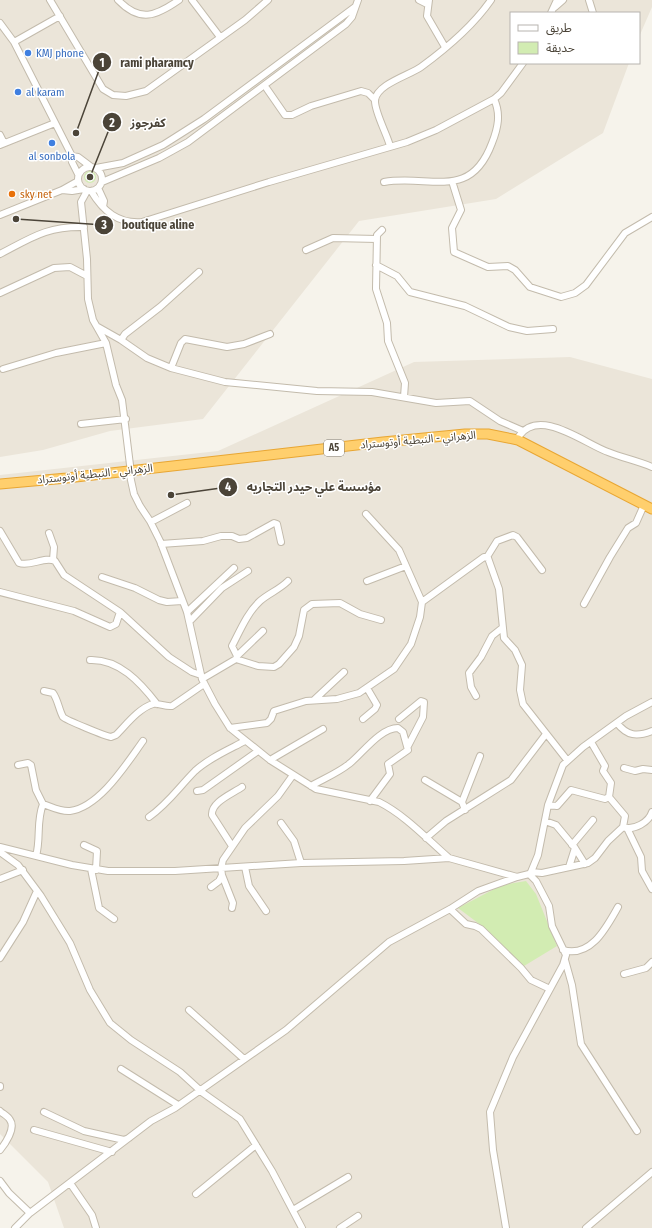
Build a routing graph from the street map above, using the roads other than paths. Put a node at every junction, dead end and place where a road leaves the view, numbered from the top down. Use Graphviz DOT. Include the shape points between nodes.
graph roads {
  1 [pos="50,0"];
  2 [pos="118,0"];
  3 [pos="179,0"];
  4 [pos="192,0"];
  5 [pos="268,0"];
  6 [pos="419,0"];
  7 [pos="491,0"];
  8 [pos="557,0"];
  9 [pos="563,0"];
  10 [pos="589,0"];
  11 [pos="358,2"];
  12 [pos="428,2"];
  13 [pos="554,7"];
  14 [pos="552,12"];
  15 [pos="593,12"];
  16 [pos="60,16"];
  17 [pos="0,23"];
  18 [pos="220,37"];
  19 [pos="14,42"];
  20 [pos="445,47"];
  21 [pos="522,64"];
  22 [pos="267,88"];
  23 [pos="494,99"];
  24 [pos="375,100"];
  25 [pos="204,119"];
  26 [pos="55,123"];
  27 [pos="210,126"];
  28 [pos="0,135"];
  29 [pos="2,144"];
  30 [pos="390,146"];
  31 [pos="72,156"];
  32 [pos="93,167"];
  33 [pos="78,174"];
  34 [pos="78,181"];
  35 [pos="452,181"];
  36 [pos="102,182"];
  37 [pos="384,182"];
  38 [pos="98,188"];
  39 [pos="62,190"];
  40 [pos="87,190"];
  41 [pos="103,207"];
  42 [pos="0,216"];
  43 [pos="652,217"];
  44 [pos="84,227"];
  45 [pos="382,230"];
  46 [pos="377,240"];
  47 [pos="306,250"];
  48 [pos="0,254"];
  49 [pos="376,265"];
  50 [pos="199,272"];
  51 [pos="87,276"];
  52 [pos="0,293"];
  53 [pos="98,327"];
  54 [pos="553,329"];
  55 [pos="270,334"];
  56 [pos="121,340"];
  57 [pos="106,344"];
  58 [pos="171,368"];
  59 [pos="3,369"];
  60 [pos="404,397"];
  61 [pos="126,419"];
  62 [pos="81,424"];
  63 [pos="521,433"];
  64 [pos="652,467"];
  65 [pos="129,468"];
  66 [pos="0,478"];
  67 [pos="29,479"];
  68 [pos="0,484"];
  69 [pos="187,503"];
  70 [pos="649,506"];
  71 [pos="366,514"];
  72 [pos="151,522"];
  73 [pos="0,531"];
  74 [pos="49,533"];
  75 [pos="281,542"];
  76 [pos="161,544"];
  77 [pos="487,557"];
  78 [pos="53,560"];
  79 [pos="406,566"];
  80 [pos="234,568"];
  81 [pos="542,570"];
  82 [pos="248,571"];
  83 [pos="102,577"];
  84 [pos="288,581"];
  85 [pos="367,581"];
  86 [pos="0,592"];
  87 [pos="182,601"];
  88 [pos="422,602"];
  89 [pos="584,604"];
  90 [pos="120,612"];
  91 [pos="187,612"];
  92 [pos="190,620"];
  93 [pos="381,620"];
  94 [pos="502,628"];
  95 [pos="263,631"];
  96 [pos="236,657"];
  97 [pos="90,660"];
  98 [pos="344,672"];
  99 [pos="202,679"];
  100 [pos="367,688"];
  101 [pos="44,691"];
  102 [pos="476,696"];
  103 [pos="314,700"];
  104 [pos="652,702"];
  105 [pos="157,704"];
  106 [pos="362,719"];
  107 [pos="399,719"];
  108 [pos="616,723"];
  109 [pos="230,728"];
  110 [pos="323,728"];
  111 [pos="652,731"];
  112 [pos="546,734"];
  113 [pos="143,741"];
  114 [pos="245,741"];
  115 [pos="591,742"];
  116 [pos="408,746"];
  117 [pos="258,751"];
  118 [pos="480,756"];
  119 [pos="270,760"];
  120 [pos="567,760"];
  121 [pos="18,765"];
  122 [pos="624,768"];
  123 [pos="652,770"];
  124 [pos="293,775"];
  125 [pos="425,780"];
  126 [pos="311,786"];
  127 [pos="242,787"];
  128 [pos="553,790"];
  129 [pos="197,791"];
  130 [pos="564,797"];
  131 [pos="609,797"];
  132 [pos="370,801"];
  133 [pos="462,802"];
  134 [pos="43,804"];
  135 [pos="548,805"];
  136 [pos="464,810"];
  137 [pos="652,814"];
  138 [pos="149,817"];
  139 [pos="594,820"];
  140 [pos="545,821"];
  141 [pos="281,823"];
  142 [pos="625,828"];
  143 [pos="426,838"];
  144 [pos="84,845"];
  145 [pos="232,846"];
  146 [pos="0,847"];
  147 [pos="574,847"];
  148 [pos="0,852"];
  149 [pos="36,856"];
  150 [pos="449,858"];
  151 [pos="301,863"];
  152 [pos="585,864"];
  153 [pos="245,867"];
  154 [pos="569,867"];
  155 [pos="23,870"];
  156 [pos="94,870"];
  157 [pos="221,872"];
  158 [pos="530,873"];
  159 [pos="517,877"];
  160 [pos="0,879"];
  161 [pos="211,887"];
  162 [pos="652,889"];
  163 [pos="37,891"];
  164 [pos="618,907"];
  165 [pos="232,908"];
  166 [pos="450,909"];
  167 [pos="266,911"];
  168 [pos="114,919"];
  169 [pos="563,950"];
  170 [pos="0,958"];
  171 [pos="565,960"];
  172 [pos="652,962"];
  173 [pos="624,974"];
  174 [pos="550,989"];
  175 [pos="189,1010"];
  176 [pos="244,1059"];
  177 [pos="121,1069"];
  178 [pos="200,1089"];
  179 [pos="178,1105"];
  180 [pos="0,1111"];
  181 [pos="44,1112"];
  182 [pos="34,1130"];
  183 [pos="638,1131"];
  184 [pos="131,1138"];
  185 [pos="256,1145"];
  186 [pos="0,1150"];
  187 [pos="112,1152"];
  188 [pos="652,1172"];
  189 [pos="348,1177"];
  190 [pos="0,1181"];
  191 [pos="70,1183"];
  192 [pos="196,1194"];
  193 [pos="293,1210"];
  194 [pos="30,1212"];
  195 [pos="358,1216"];
  196 [pos="15,1228"];
  197 [pos="96,1228"];
  198 [pos="302,1228"];
  199 [pos="340,1228"];
  200 [pos="506,1228"];
  201 [pos="586,1228"];
  1 -- 16 [label="street"];
  2 -- 3 [label="street" via="131,11 146,15 161,12"];
  4 -- 18 [label="street"];
  5 -- 18 [label="street"];
  6 -- 12 [label="street"];
  7 -- 20 [label="street" via="478,18"];
  8 -- 13 [label="street"];
  9 -- 13 [label="street"];
  10 -- 15 [label="street"];
  11 -- 25 [label="street"];
  11 -- 27 [label="street" via="346,24"];
  12 -- 20 [label="street" via="427,16"];
  13 -- 14 [label="street"];
  16 -- 18 [label="street" via="103,89 113,95 136,95 146,91"];
  16 -- 19 [label="street"];
  17 -- 19 [label="street"];
  19 -- 26 [label="street"];
  20 -- 24 [label="street" via="419,68 381,89"];
  21 -- 23 [label="street"];
  22 -- 24 [label="street" via="285,115 292,115 311,106 361,91 368,92"];
  23 -- 30 [label="street" via="436,130"];
  23 -- 35 [label="street" via="499,110 498,122 486,157 470,176"];
  24 -- 30 [label="street"];
  25 -- 27 [label="street"];
  25 -- 32 [label="street" via="163,145 123,163"];
  26 -- 29 [label="street"];
  26 -- 31 [label="street"];
  27 -- 36 [label="street" via="159,158"];
  28 -- 29 [label="street"];
  30 -- 41 [label="street" via="142,222 130,223 120,220"];
  31 -- 32 [label="street"];
  31 -- 33 [label="street"];
  32 -- 33 [label="street" via="81,170"];
  32 -- 36 [label="street" via="101,174"];
  33 -- 34 [label="street"];
  34 -- 39 [label="street"];
  34 -- 40 [label="street"];
  35 -- 37 [label="street" via="400,179"];
  35 -- 43 [label="street" via="461,210 452,228 454,252 488,266 512,268 530,287 554,296 567,296 586,285 625,233"];
  36 -- 38 [label="street"];
  38 -- 40 [label="street"];
  38 -- 41 [label="street" via="104,201"];
  39 -- 40 [label="street"];
  39 -- 42 [label="street"];
  40 -- 41 [label="street"];
  40 -- 44 [label="street" via="81,202"];
  44 -- 48 [label="street" via="62,227 40,233"];
  44 -- 51 [label="street"];
  45 -- 46 [label="street" via="378,233"];
  46 -- 47 [label="street" via="333,238"];
  46 -- 49 [label="street"];
  49 -- 54 [label="street" via="397,276 410,292 465,306 510,327 527,331"];
  49 -- 60 [label="street" via="376,289 387,323 388,341 405,383"];
  50 -- 56 [label="street"];
  51 -- 52 [label="street" via="70,267 54,268"];
  51 -- 53 [label="street" via="90,309"];
  53 -- 56 [label="street"];
  53 -- 57 [label="street"];
  55 -- 58 [label="street" via="244,344 227,347 185,339 180,343"];
  56 -- 58 [label="street" via="147,358"];
  57 -- 59 [label="street" via="56,353"];
  57 -- 61 [label="street"];
  58 -- 60 [label="street" via="246,385 317,391 372,392"];
  60 -- 63 [label="street" via="436,403 470,401"];
  61 -- 62 [label="street"];
  61 -- 65 [label="street"];
  63 -- 64 [label="street" via="531,426 545,425 573,435 607,452"];
  63 -- 65 [label="highway, الزهراني - النبطية أوتوستراد / A5" via="477,429 454,431"];
  63 -- 70 [label="highway, الزهراني - النبطية أوتوستراد / A5"];
  65 -- 67 [label="highway, الزهراني - النبطية أوتوستراد / A5"];
  65 -- 70 [label="highway, الزهراني - النبطية أوتوستراد / A5" via="465,434 488,434 524,442"];
  65 -- 72 [label="street" via="134,494"];
  66 -- 67 [label="highway, الزهراني - النبطية أوتوستراد / A5"];
  67 -- 68 [label="highway, الزهراني - النبطية أوتوستراد / A5"];
  69 -- 72 [label="street"];
  70 -- 89 [label="street" via="636,523 628,528"];
  71 -- 79 [label="street" via="399,550"];
  72 -- 76 [label="street"];
  73 -- 78 [label="street" via="19,563"];
  74 -- 78 [label="street" via="54,547"];
  75 -- 76 [label="street" via="277,524 274,523 247,538 221,536 204,541"];
  76 -- 87 [label="street"];
  77 -- 81 [label="street" via="497,542 513,535"];
  77 -- 88 [label="street"];
  77 -- 94 [label="street" via="499,589"];
  78 -- 90 [label="street" via="64,575"];
  79 -- 85 [label="street"];
  79 -- 88 [label="street"];
  80 -- 91 [label="street"];
  82 -- 92 [label="street" via="222,588"];
  83 -- 87 [label="street" via="135,588 159,600"];
  84 -- 96 [label="street" via="261,600 251,611 232,646"];
  86 -- 90 [label="street" via="74,611 110,627 116,624"];
  87 -- 91 [label="street"];
  88 -- 100 [label="street" via="411,644 398,664"];
  90 -- 99 [label="street" via="163,653"];
  91 -- 92 [label="street"];
  92 -- 99 [label="street"];
  93 -- 96 [label="street" via="360,614 340,603 312,604 304,610 294,647 279,664 274,667 258,666"];
  94 -- 102 [label="street" via="492,636 469,673 471,687"];
  94 -- 112 [label="street" via="504,638 515,650 522,665 520,690 523,704"];
  95 -- 96 [label="street"];
  96 -- 99 [label="street"];
  97 -- 105 [label="street" via="103,660 116,665 136,681"];
  98 -- 103 [label="street"];
  99 -- 105 [label="street" via="172,706"];
  99 -- 109 [label="street"];
  100 -- 103 [label="street" via="341,698"];
  100 -- 106 [label="street" via="377,705"];
  101 -- 105 [label="street" via="55,696 62,715 68,720 109,737 116,735 146,708"];
  103 -- 109 [label="street" via="276,709 267,723"];
  104 -- 108 [label="street"];
  107 -- 116 [label="street" via="421,701 424,702 423,717"];
  108 -- 111 [label="street" via="635,736"];
  108 -- 115 [label="street"];
  109 -- 114 [label="street"];
  110 -- 119 [label="street"];
  112 -- 120 [label="street"];
  112 -- 136 [label="street" via="512,780"];
  113 -- 134 [label="street" via="114,780 88,804 66,811"];
  114 -- 117 [label="street"];
  114 -- 138 [label="street" via="213,757"];
  115 -- 120 [label="street"];
  115 -- 131 [label="street" via="606,766 603,771 611,783"];
  116 -- 126 [label="street" via="401,730 393,729 373,741 349,765"];
  116 -- 132 [label="street" via="406,752 388,764 390,774"];
  117 -- 119 [label="street"];
  117 -- 129 [label="street" via="203,790"];
  118 -- 133 [label="street"];
  119 -- 124 [label="street"];
  120 -- 128 [label="street"];
  121 -- 134 [label="street" via="28,763 31,766"];
  122 -- 123 [label="street" via="635,771"];
  124 -- 126 [label="street"];
  124 -- 145 [label="street" via="282,791 249,822"];
  125 -- 133 [label="street"];
  126 -- 132 [label="street"];
  127 -- 145 [label="street" via="217,804 212,811 212,816"];
  128 -- 130 [label="street"];
  128 -- 135 [label="street"];
  130 -- 131 [label="street" via="571,790 605,799"];
  130 -- 135 [label="street" via="557,806"];
  131 -- 142 [label="street" via="625,816"];
  132 -- 143 [label="street" via="387,806"];
  133 -- 136 [label="street"];
  134 -- 149 [label="street" via="38,820"];
  135 -- 140 [label="street"];
  136 -- 143 [label="street"];
  137 -- 142 [label="street" via="644,823"];
  139 -- 147 [label="street"];
  140 -- 147 [label="street" via="556,825"];
  140 -- 158 [label="street" via="538,855"];
  141 -- 151 [label="street" via="294,841"];
  142 -- 152 [label="street" via="608,841 595,858"];
  142 -- 162 [label="street" via="641,857 642,871"];
  143 -- 150 [label="street"];
  144 -- 156 [label="street" via="97,851"];
  145 -- 157 [label="street" via="223,860"];
  146 -- 149 [label="street"];
  147 -- 152 [label="street"];
  147 -- 154 [label="street"];
  148 -- 155 [label="street"];
  149 -- 156 [label="street"];
  150 -- 151 [label="street"];
  150 -- 159 [label="street"];
  151 -- 153 [label="street"];
  152 -- 154 [label="street"];
  153 -- 157 [label="street"];
  153 -- 167 [label="street" via="249,886"];
  154 -- 158 [label="street"];
  155 -- 160 [label="street"];
  155 -- 163 [label="street"];
  156 -- 157 [label="street"];
  156 -- 168 [label="street" via="99,908"];
  157 -- 161 [label="street" via="219,881"];
  157 -- 165 [label="street" via="233,903"];
  158 -- 159 [label="street"];
  158 -- 169 [label="street" via="549,906 552,926"];
  159 -- 166 [label="street" via="484,888"];
  163 -- 170 [label="street" via="23,922"];
  163 -- 178 [label="street" via="70,943 90,990 110,1023"];
  164 -- 169 [label="street" via="596,940 579,952"];
  166 -- 174 [label="street" via="466,924 481,929 531,980"];
  166 -- 176 [label="street" via="389,942 286,1030"];
  169 -- 171 [label="street"];
  171 -- 174 [label="street"];
  171 -- 183 [label="street" via="572,985 581,1044"];
  172 -- 173 [label="street" via="646,968"];
  174 -- 200 [label="street" via="514,1057 490,1112 493,1150"];
  175 -- 176 [label="street"];
  176 -- 178 [label="street"];
  177 -- 179 [label="street"];
  178 -- 179 [label="street"];
  178 -- 185 [label="street" via="240,1119"];
  179 -- 184 [label="street"];
  180 -- 186 [label="street" via="12,1124 8,1138"];
  181 -- 184 [label="street" via="84,1131 124,1140"];
  182 -- 187 [label="street"];
  184 -- 187 [label="street"];
  185 -- 192 [label="street"];
  185 -- 193 [label="street"];
  187 -- 191 [label="street"];
  188 -- 201 [label="street"];
  189 -- 193 [label="street"];
  190 -- 194 [label="street"];
  191 -- 194 [label="street"];
  191 -- 197 [label="street" via="92,1215"];
  193 -- 198 [label="street"];
  194 -- 196 [label="street"];
  195 -- 199 [label="street"];
}
